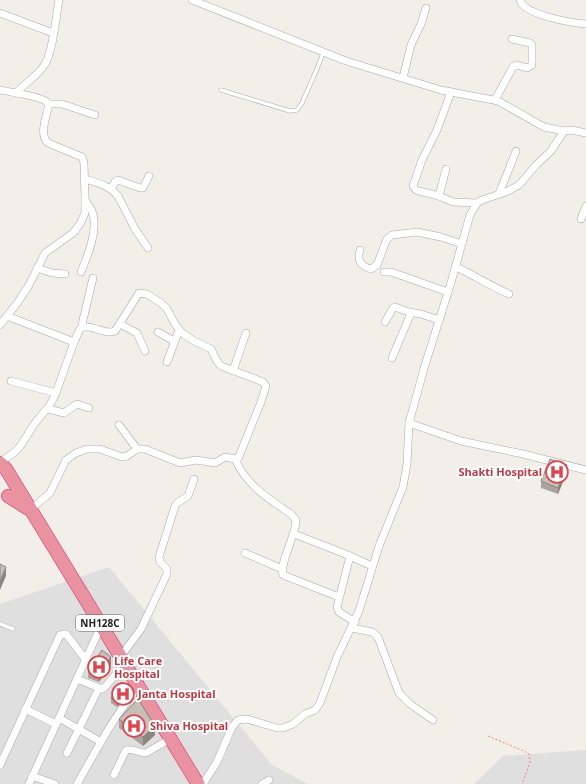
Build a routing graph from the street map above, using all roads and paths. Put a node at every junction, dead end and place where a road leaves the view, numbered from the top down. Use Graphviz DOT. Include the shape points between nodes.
graph roads {
  1 [pos="59,0"];
  2 [pos="192,0"];
  3 [pos="520,0"];
  4 [pos="426,8"];
  5 [pos="0,13"];
  6 [pos="586,24"];
  7 [pos="53,33"];
  8 [pos="512,39"];
  9 [pos="323,52"];
  10 [pos="403,78"];
  11 [pos="0,90"];
  12 [pos="221,90"];
  13 [pos="451,92"];
  14 [pos="16,93"];
  15 [pos="495,100"];
  16 [pos="48,104"];
  17 [pos="95,116"];
  18 [pos="564,131"];
  19 [pos="586,133"];
  20 [pos="516,151"];
  21 [pos="446,169"];
  22 [pos="149,176"];
  23 [pos="85,179"];
  24 [pos="111,189"];
  25 [pos="499,194"];
  26 [pos="439,196"];
  27 [pos="85,200"];
  28 [pos="477,203"];
  29 [pos="586,206"];
  30 [pos="581,220"];
  31 [pos="462,244"];
  32 [pos="148,248"];
  33 [pos="360,250"];
  34 [pos="456,267"];
  35 [pos="37,268"];
  36 [pos="82,272"];
  37 [pos="384,272"];
  38 [pos="65,274"];
  39 [pos="94,278"];
  40 [pos="448,292"];
  41 [pos="509,294"];
  42 [pos="411,312"];
  43 [pos="7,316"];
  44 [pos="439,320"];
  45 [pos="385,322"];
  46 [pos="0,324"];
  47 [pos="120,324"];
  48 [pos="82,328"];
  49 [pos="179,330"];
  50 [pos="158,332"];
  51 [pos="246,333"];
  52 [pos="174,341"];
  53 [pos="74,342"];
  54 [pos="145,351"];
  55 [pos="392,358"];
  56 [pos="167,362"];
  57 [pos="233,371"];
  58 [pos="11,381"];
  59 [pos="56,393"];
  60 [pos="89,408"];
  61 [pos="48,409"];
  62 [pos="410,422"];
  63 [pos="120,425"];
  64 [pos="137,449"];
  65 [pos="235,459"];
  66 [pos="0,463"];
  67 [pos="586,470"];
  68 [pos="194,479"];
  69 [pos="14,482"];
  70 [pos="4,499"];
  71 [pos="30,510"];
  72 [pos="294,534"];
  73 [pos="245,553"];
  74 [pos="350,556"];
  75 [pos="372,566"];
  76 [pos="282,569"];
  77 [pos="339,597"];
  78 [pos="0,624"];
  79 [pos="353,625"];
  80 [pos="102,626"];
  81 [pos="13,629"];
  82 [pos="86,660"];
  83 [pos="123,660"];
  84 [pos="77,680"];
  85 [pos="140,687"];
  86 [pos="99,688"];
  87 [pos="25,709"];
  88 [pos="433,720"];
  89 [pos="58,721"];
  90 [pos="78,729"];
  91 [pos="488,736"];
  92 [pos="170,739"];
  93 [pos="101,742"];
  94 [pos="66,752"];
  95 [pos="0,765"];
  96 [pos="114,775"];
  97 [pos="32,776"];
  98 [pos="269,780"];
  99 [pos="28,784"];
  100 [pos="55,784"];
  101 [pos="77,784"];
  102 [pos="198,784"];
  103 [pos="203,784"];
  104 [pos="262,784"];
  105 [pos="522,784"];
  1 -- 7 [label="street"];
  2 -- 9 [label="street"];
  3 -- 6 [label="street" via="530,11"];
  4 -- 10 [label="street" via="411,45"];
  5 -- 7 [label="street"];
  7 -- 14 [label="street" via="45,65"];
  8 -- 15 [label="street" via="532,45 532,65 528,68 517,65 513,67"];
  9 -- 10 [label="street"];
  9 -- 12 [label="lane" via="297,110 290,111"];
  10 -- 13 [label="street"];
  11 -- 14 [label="street"];
  13 -- 15 [label="street"];
  13 -- 26 [label="street" via="413,183 416,190"];
  14 -- 16 [label="street" via="36,97"];
  15 -- 18 [label="street" via="544,127"];
  16 -- 17 [label="street" via="62,104"];
  16 -- 23 [label="street" via="44,134 46,141 82,157"];
  18 -- 19 [label="street"];
  18 -- 25 [label="street" via="551,151 519,185"];
  20 -- 25 [label="street"];
  21 -- 26 [label="street"];
  22 -- 24 [label="street" via="144,188 118,180"];
  23 -- 24 [label="street"];
  23 -- 27 [label="street"];
  24 -- 32 [label="street" via="118,196"];
  25 -- 28 [label="street"];
  26 -- 28 [label="street" via="458,203"];
  27 -- 35 [label="street" via="84,218 78,228 48,249"];
  27 -- 36 [label="street" via="92,211 94,224 92,243"];
  28 -- 31 [label="street" via="470,215"];
  29 -- 30 [label="street"];
  31 -- 33 [label="street" via="416,232 390,236 377,264 371,269 359,262"];
  31 -- 34 [label="street"];
  34 -- 40 [label="street"];
  34 -- 41 [label="street"];
  35 -- 38 [label="street"];
  35 -- 43 [label="street" via="29,285"];
  37 -- 40 [label="street" via="391,272"];
  39 -- 48 [label="street"];
  40 -- 44 [label="street"];
  42 -- 44 [label="street"];
  42 -- 45 [label="street" via="395,307"];
  42 -- 55 [label="street"];
  43 -- 46 [label="street"];
  43 -- 53 [label="street"];
  44 -- 62 [label="street"];
  47 -- 48 [label="street" via="115,331 108,333"];
  47 -- 49 [label="street" via="137,294 144,293 164,306"];
  47 -- 54 [label="street" via="137,334"];
  48 -- 53 [label="street"];
  49 -- 52 [label="street"];
  49 -- 57 [label="street" via="211,349 218,363"];
  50 -- 52 [label="street"];
  51 -- 57 [label="street"];
  52 -- 56 [label="street"];
  53 -- 59 [label="street"];
  57 -- 65 [label="street" via="263,382 266,388 240,456"];
  58 -- 59 [label="street"];
  59 -- 61 [label="street"];
  60 -- 61 [label="street" via="76,404 64,413"];
  61 -- 66 [label="street" via="34,423 21,445"];
  62 -- 67 [label="street" via="461,441"];
  62 -- 75 [label="street" via="403,487"];
  63 -- 64 [label="street"];
  64 -- 65 [label="street" via="145,449 180,463 196,460 215,463 225,456"];
  64 -- 71 [label="street" via="125,457 100,449 87,449 76,453 66,460 50,494"];
  65 -- 72 [label="street" via="250,483 294,518"];
  66 -- 69 [label="highway, NH128C"];
  68 -- 83 [label="street" via="188,496 175,506 159,557 160,562 167,568 167,574 142,629"];
  69 -- 70 [label="highway"];
  69 -- 71 [label="highway, NH128C"];
  70 -- 71 [label="highway"];
  71 -- 80 [label="highway, NH128C"];
  72 -- 74 [label="street"];
  72 -- 76 [label="street"];
  73 -- 76 [label="street"];
  74 -- 75 [label="street"];
  74 -- 77 [label="street"];
  75 -- 79 [label="street" via="364,598"];
  76 -- 77 [label="street" via="285,577"];
  77 -- 79 [label="street" via="337,610"];
  78 -- 81 [label="lane"];
  79 -- 88 [label="street" via="378,637 399,693"];
  79 -- 103 [label="street" via="315,710 283,728 248,719 238,720"];
  80 -- 82 [label="street"];
  80 -- 83 [label="highway, NH128C"];
  82 -- 84 [label="street"];
  82 -- 87 [label="street" via="66,634 60,635"];
  83 -- 85 [label="highway, NH128C"];
  83 -- 86 [label="street" via="105,687"];
  84 -- 86 [label="street"];
  84 -- 89 [label="street"];
  85 -- 92 [label="highway, NH128C"];
  85 -- 93 [label="street" via="128,700"];
  86 -- 90 [label="street"];
  87 -- 89 [label="street"];
  87 -- 95 [label="street"];
  89 -- 90 [label="street"];
  89 -- 97 [label="street"];
  90 -- 93 [label="street"];
  90 -- 94 [label="street"];
  91 -- 105 [label="path" via="529,754 530,762"];
  92 -- 96 [label="street" via="146,752 126,750"];
  92 -- 102 [label="highway, NH128C"];
  93 -- 101 [label="street"];
  97 -- 99 [label="street"];
  97 -- 100 [label="street"];
  98 -- 104 [label="street"];
}
